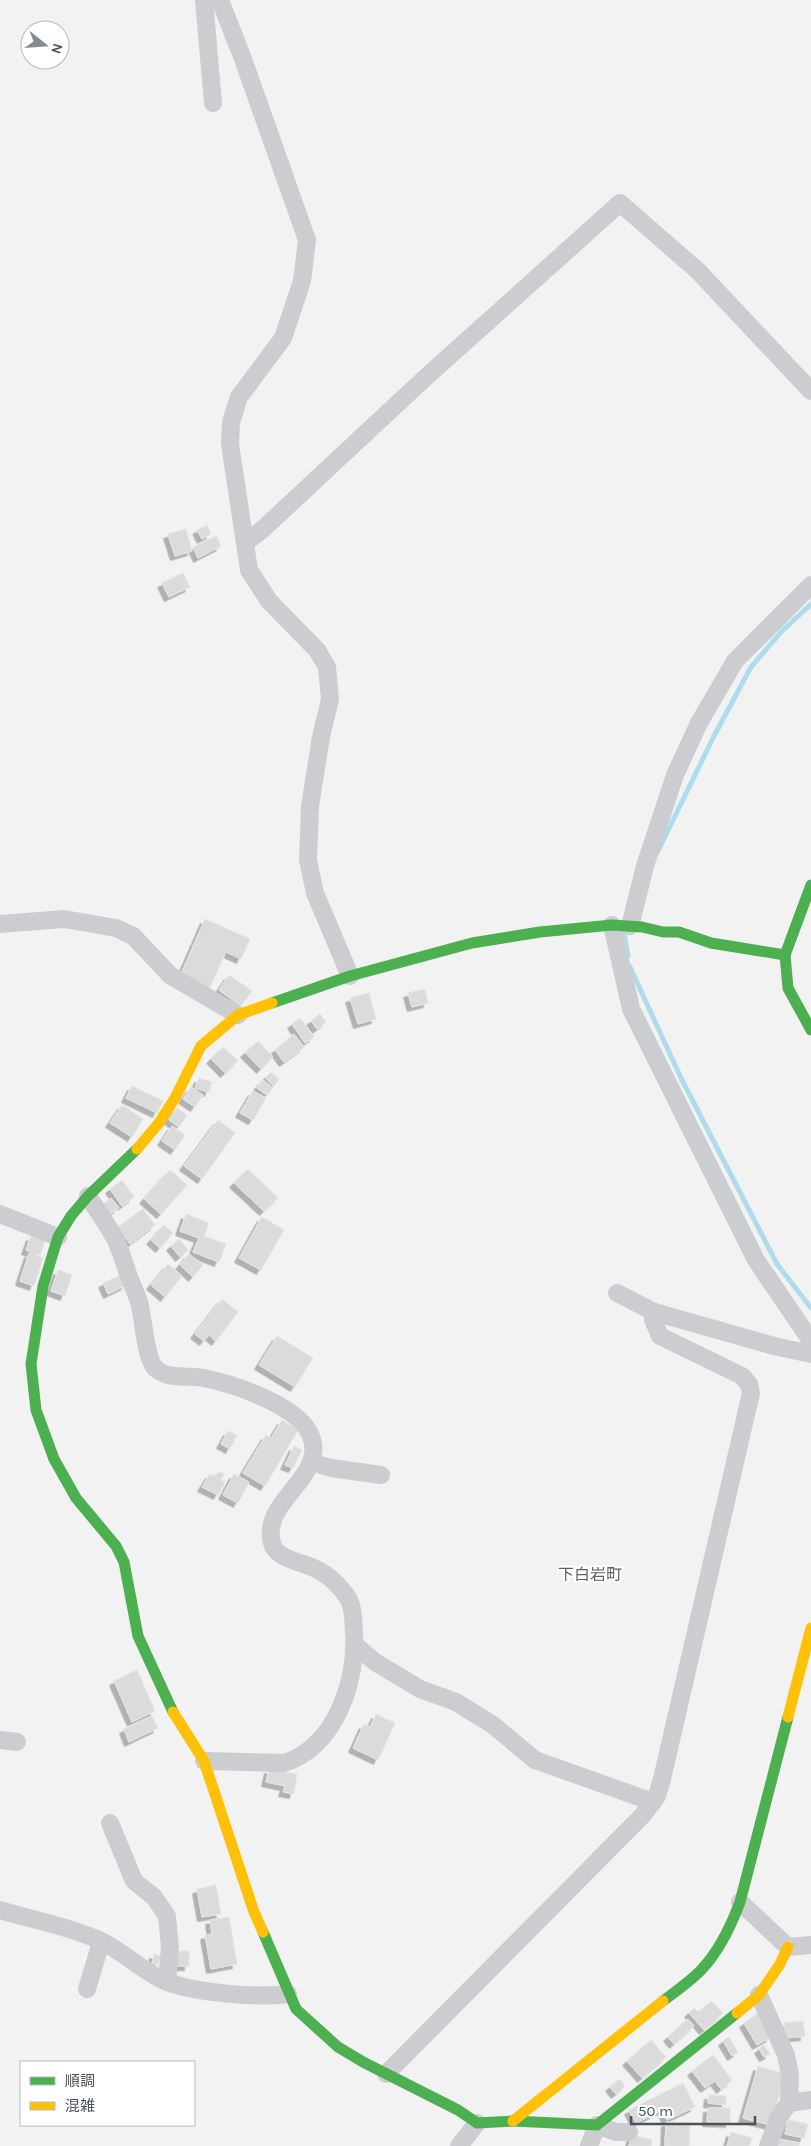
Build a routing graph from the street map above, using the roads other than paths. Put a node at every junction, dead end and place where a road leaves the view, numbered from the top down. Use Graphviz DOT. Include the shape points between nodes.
graph roads {
  1 [pos="204,0"];
  2 [pos="220,0"];
  3 [pos="213,103"];
  4 [pos="811,391"];
  5 [pos="246,542"];
  6 [pos="811,585"];
  7 [pos="811,885"];
  8 [pos="0,924"];
  9 [pos="612,925"];
  10 [pos="630,926"];
  11 [pos="785,955"];
  12 [pos="350,976"];
  13 [pos="238,1015"];
  14 [pos="811,1030"];
  15 [pos="88,1196"];
  16 [pos="0,1214"];
  17 [pos="58,1237"];
  18 [pos="617,1292"];
  19 [pos="654,1312"];
  20 [pos="811,1341"];
  21 [pos="811,1354"];
  22 [pos="311,1462"];
  23 [pos="381,1474"];
  24 [pos="811,1628"];
  25 [pos="354,1644"];
  26 [pos="204,1761"];
  27 [pos="653,1802"];
  28 [pos="110,1823"];
  29 [pos="740,1902"];
  30 [pos="0,1910"];
  31 [pos="102,1942"];
  32 [pos="811,1945"];
  33 [pos="788,1947"];
  34 [pos="167,1982"];
  35 [pos="87,1989"];
  36 [pos="288,1994"];
  37 [pos="759,1995"];
  38 [pos="386,2074"];
  39 [pos="811,2100"];
  40 [pos="789,2102"];
  41 [pos="513,2121"];
  42 [pos="477,2123"];
  43 [pos="597,2125"];
  44 [pos="630,2132"];
  45 [pos="459,2146"];
  46 [pos="589,2146"];
  47 [pos="768,2146"];
  1 -- 3 [label="street"];
  2 -- 5 [label="street" via="306,240 302,281 283,338 239,397 231,422 230,444"];
  4 -- 5 [label="street" via="698,271 620,203"];
  5 -- 12 [label="street" via="249,570 259,586 269,601 317,650 327,667 330,699 310,806 308,860 314,892"];
  6 -- 10 [label="street" via="735,661 699,723 672,784 645,866"];
  7 -- 11 [label="street"];
  8 -- 13 [label="street" via="64,919 116,928 133,936 171,976"];
  9 -- 10 [label="street"];
  9 -- 12 [label="street" via="472,943"];
  9 -- 20 [label="street" via="631,1009 756,1260"];
  10 -- 11 [label="street" via="679,932 711,943"];
  11 -- 14 [label="street" via="788,988"];
  12 -- 13 [label="street"];
  13 -- 15 [label="street" via="201,1046 175,1098 145,1141"];
  15 -- 17 [label="street"];
  15 -- 22 [label="street" via="114,1237 140,1304 150,1359 155,1368 166,1374 221,1383 276,1403 308,1431 312,1442"];
  16 -- 17 [label="street"];
  17 -- 26 [label="street" via="43,1286 34,1335 31,1364 36,1410 54,1459 76,1498 116,1546 124,1562 138,1636 173,1711"];
  18 -- 19 [label="street"];
  19 -- 21 [label="street"];
  19 -- 27 [label="street" via="653,1320 660,1336 742,1376 751,1393 679,1712"];
  22 -- 23 [label="street" via="331,1468"];
  22 -- 25 [label="street" via="274,1516 271,1542 278,1553 315,1568 341,1588 353,1611"];
  24 -- 29 [label="street"];
  25 -- 26 [label="street" via="351,1670 338,1714 327,1732 309,1750 284,1763"];
  25 -- 27 [label="street" via="375,1662 420,1689 456,1702 494,1725 535,1760"];
  26 -- 36 [label="street" via="254,1912"];
  27 -- 38 [label="street"];
  28 -- 34 [label="street" via="134,1881 154,1897 167,1916 170,1947"];
  29 -- 33 [label="street"];
  29 -- 41 [label="street" via="718,1951 701,1971"];
  30 -- 31 [label="street" via="82,1933"];
  31 -- 34 [label="street"];
  31 -- 35 [label="street"];
  32 -- 33 [label="street"];
  33 -- 37 [label="street"];
  34 -- 36 [label="street" via="202,1990 272,1996"];
  36 -- 38 [label="street" via="296,2008 317,2030 338,2047"];
  37 -- 40 [label="street" via="789,2065"];
  37 -- 43 [label="street"];
  38 -- 42 [label="street"];
  39 -- 40 [label="street"];
  40 -- 47 [label="street" via="779,2117"];
  41 -- 42 [label="street"];
  41 -- 43 [label="street"];
  42 -- 45 [label="street"];
  43 -- 44 [label="street" via="616,2132"];
  43 -- 46 [label="street"];
}
